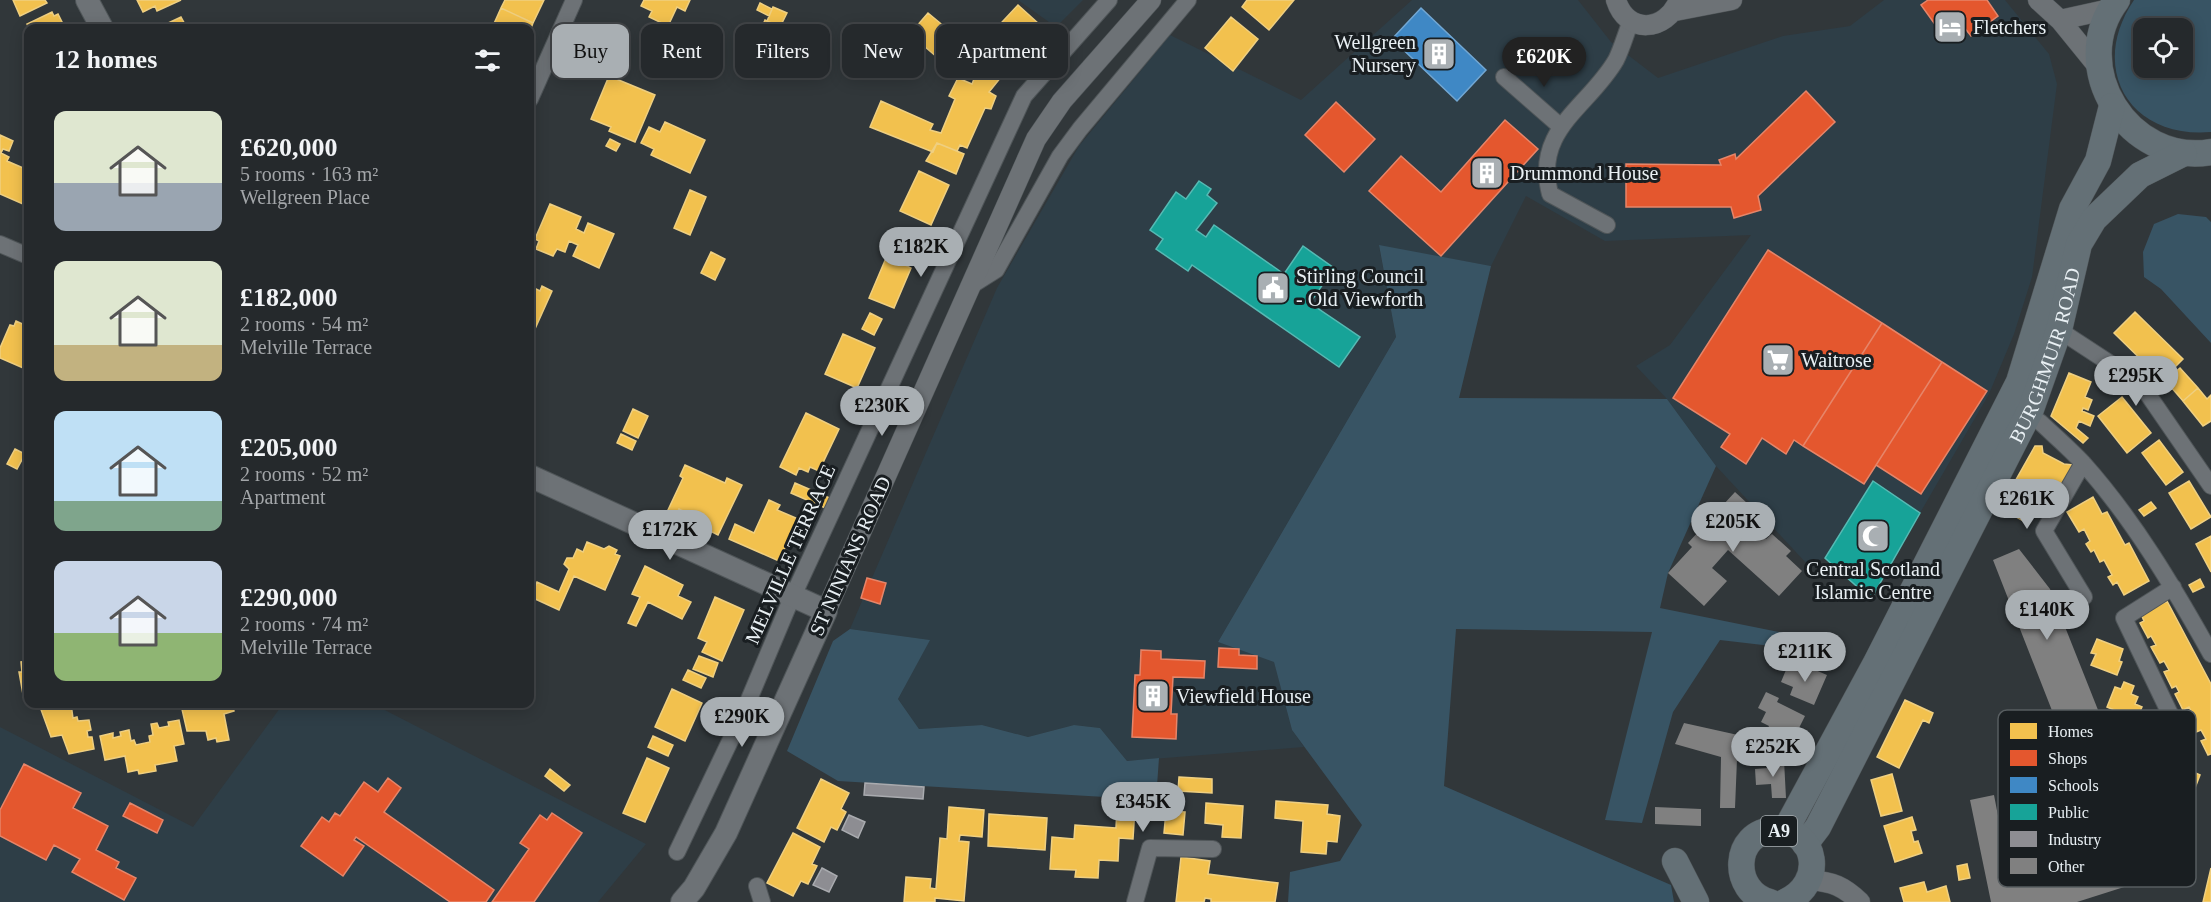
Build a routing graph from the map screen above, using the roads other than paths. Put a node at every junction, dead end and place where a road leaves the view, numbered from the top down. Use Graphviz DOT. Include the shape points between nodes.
graph roads {
  1 [pos="87,0"];
  2 [pos="574,0"];
  3 [pos="1109,0"];
  4 [pos="1151,0"];
  5 [pos="1188,0"];
  6 [pos="1616,0"];
  7 [pos="1729,0"];
  8 [pos="2038,0"];
  9 [pos="1677,5"];
  10 [pos="2113,5"];
  11 [pos="2061,20"];
  12 [pos="1631,21"];
  13 [pos="100,24"];
  14 [pos="2098,68"];
  15 [pos="1504,76"];
  16 [pos="534,90"];
  17 [pos="2112,106"];
  18 [pos="1560,126"];
  19 [pos="2211,152"];
  20 [pos="2184,153"];
  21 [pos="1607,225"];
  22 [pos="0,244"];
  23 [pos="24,254"];
  24 [pos="969,287"];
  25 [pos="2059,330"];
  26 [pos="2040,422"];
  27 [pos="2083,463"];
  28 [pos="534,478"];
  29 [pos="2211,486"];
  30 [pos="2173,587"];
  31 [pos="794,596"];
  32 [pos="2084,597"];
  33 [pos="826,611"];
  34 [pos="2211,654"];
  35 [pos="2167,710"];
  36 [pos="1795,837"];
  37 [pos="1213,849"];
  38 [pos="677,852"];
  39 [pos="1675,861"];
  40 [pos="1810,880"];
  41 [pos="1738,893"];
  42 [pos="682,902"];
  43 [pos="1135,902"];
  44 [pos="1696,902"];
  45 [pos="1770,902"];
  46 [pos="1785,902"];
  47 [pos="1860,902"];
  1 -- 13 [label="main road"];
  2 -- 16 [label="street"];
  3 -- 31 [label="street, MELVILLE TERRACE" via="1024,96"];
  4 -- 24 [label="street, ST NINIANS ROAD" via="1062,101 1036,139"];
  5 -- 24 [label="street" via="1066,147 996,270"];
  6 -- 12 [label="street"];
  7 -- 9 [label="street"];
  8 -- 11 [label="street"];
  9 -- 12 [label="street" via="1667,19 1652,25"];
  10 -- 11 [label="street"];
  10 -- 14 [label="main road" via="2100,38"];
  11 -- 14 [label="street"];
  12 -- 18 [label="street" via="1616,60"];
  14 -- 17 [label="main road"];
  15 -- 18 [label="street"];
  17 -- 20 [label="main road" via="2131,129 2156,145"];
  17 -- 36 [label="main road, BURGHMUIR ROAD / A9" via="2098,161 2072,209 2019,382 1876,663"];
  18 -- 21 [label="street" via="1544,173 1550,194"];
  19 -- 20 [label="main road"];
  20 -- 25 [label="main road, BURGHMUIR ROAD / A9" via="2140,175 2094,219 2079,244"];
  22 -- 23 [label="street"];
  24 -- 33 [label="street, ST NINIANS ROAD"];
  25 -- 29 [label="street" via="2140,383"];
  25 -- 36 [label="main road, BURGHMUIR ROAD / A9" via="2022,429 1818,827"];
  26 -- 27 [label="street"];
  27 -- 30 [label="street"];
  27 -- 32 [label="street" via="2044,531"];
  28 -- 31 [label="main road"];
  30 -- 34 [label="street"];
  30 -- 35 [label="street" via="2124,618"];
  31 -- 33 [label="main road"];
  31 -- 38 [label="street, MELVILLE TERRACE"];
  33 -- 42 [label="main road, ST NINIANS ROAD" via="726,832"];
  36 -- 40 [label="main road, A9" via="1811,855"];
  36 -- 41 [label="main road, A9" via="1763,832 1746,846"];
  37 -- 43 [label="street" via="1150,848"];
  39 -- 44 [label="main road"];
  40 -- 46 [label="main road" via="1804,890"];
  40 -- 47 [label="street" via="1844,886"];
  41 -- 45 [label="main road, A9"];
}
